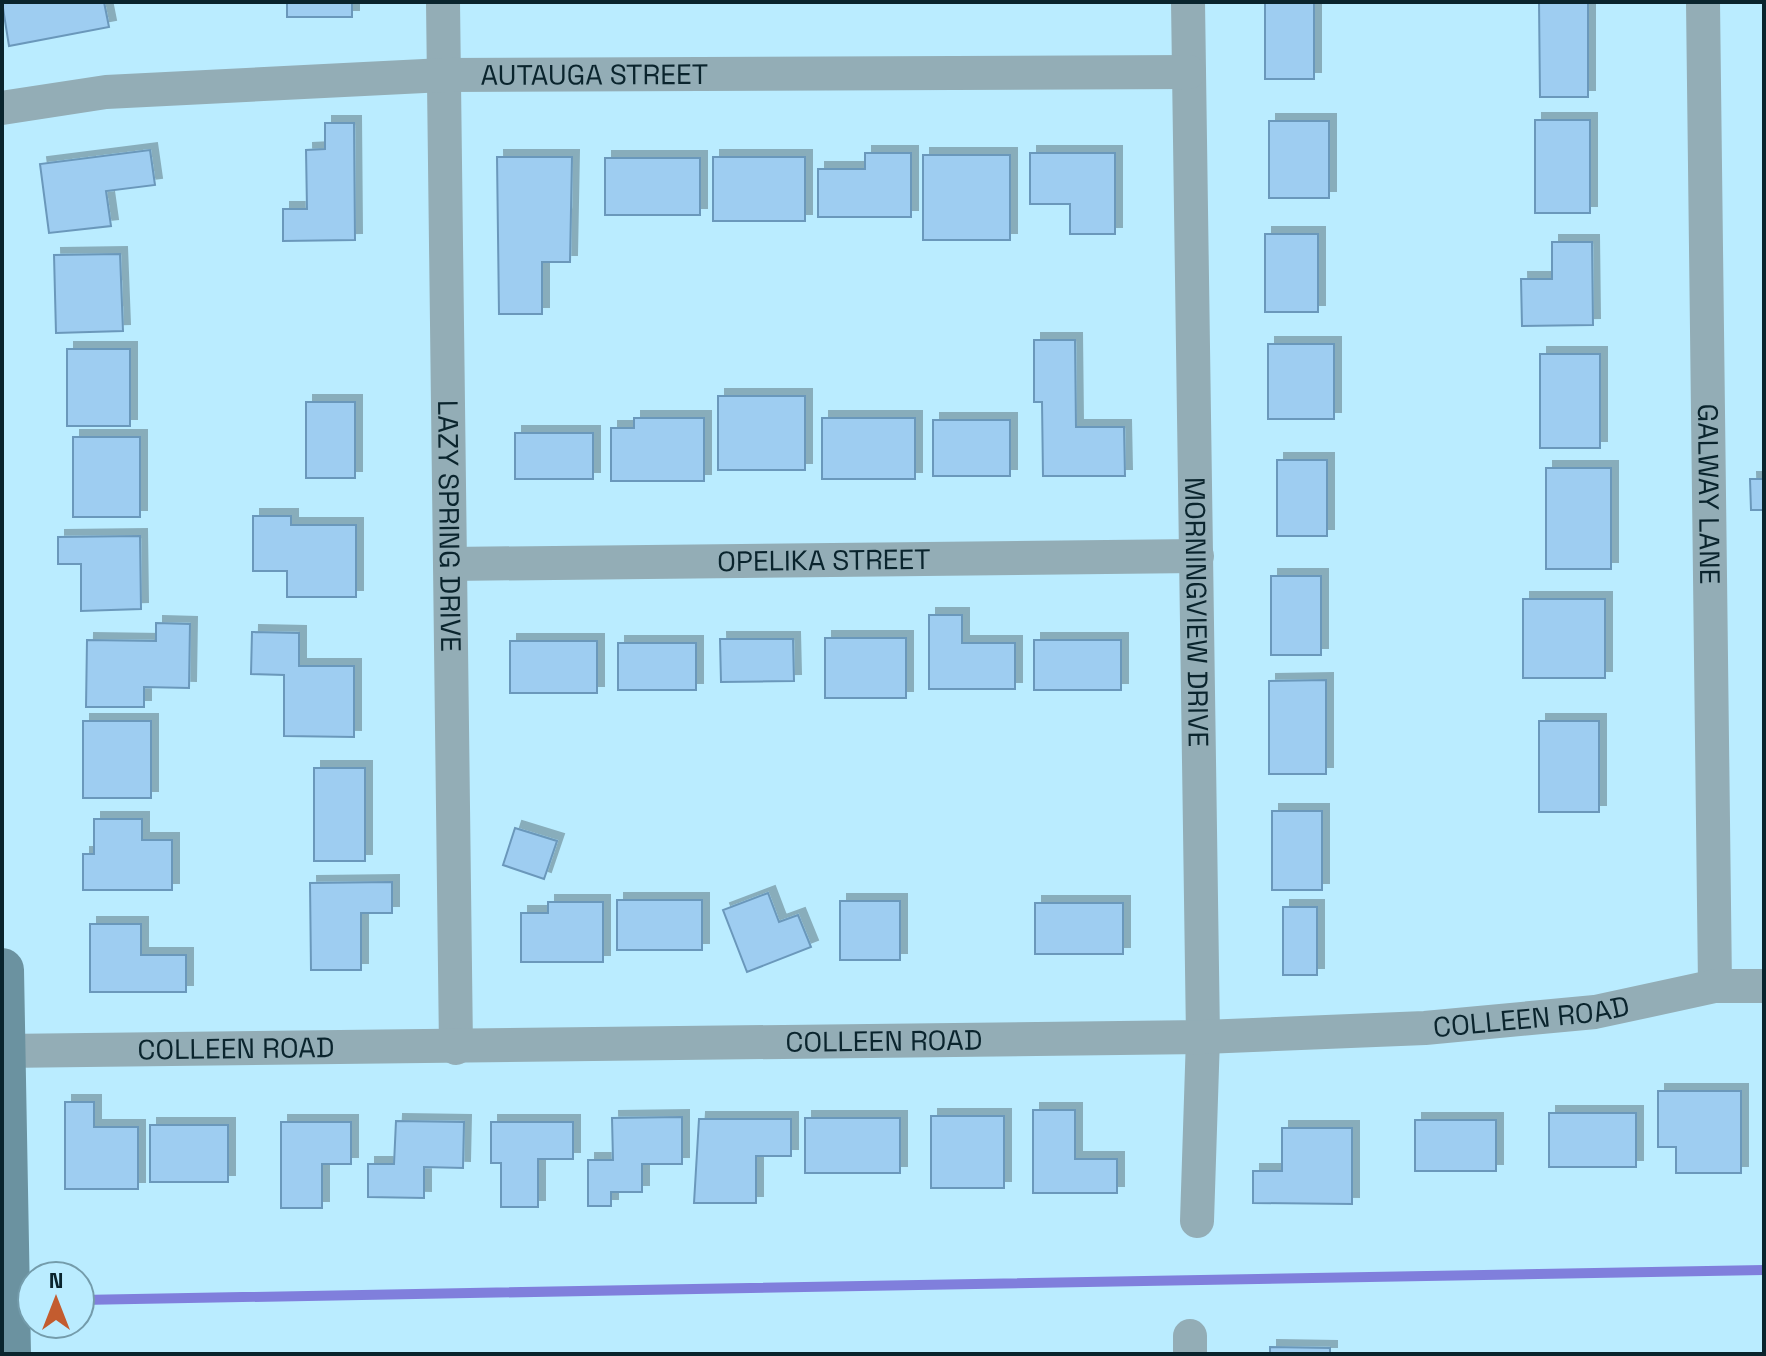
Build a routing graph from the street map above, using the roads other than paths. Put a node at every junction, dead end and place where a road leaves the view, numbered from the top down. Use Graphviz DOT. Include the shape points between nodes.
graph roads {
  1 [pos="443,2"];
  2 [pos="1188,2"];
  3 [pos="1703,2"];
  4 [pos="1189,72"];
  5 [pos="444,75"];
  6 [pos="2,108"];
  7 [pos="1197,556"];
  8 [pos="450,564"];
  9 [pos="2,970"];
  10 [pos="1715,986"];
  11 [pos="1764,986"];
  12 [pos="1203,1037"];
  13 [pos="456,1048"];
  14 [pos="3,1051"];
  15 [pos="1197,1221"];
  16 [pos="9,1349"];
  1 -- 5 [label="street, LAZY SPRING DRIVE"];
  2 -- 4 [label="street, MORNINGVIEW DRIVE"];
  3 -- 10 [label="street, GALWAY LANE"];
  4 -- 5 [label="street, AUTAUGA STREET"];
  4 -- 7 [label="street, MORNINGVIEW DRIVE"];
  5 -- 6 [label="street, AUTAUGA STREET" via="106,92"];
  5 -- 8 [label="street, LAZY SPRING DRIVE"];
  7 -- 8 [label="street, OPELIKA STREET"];
  7 -- 12 [label="street, MORNINGVIEW DRIVE"];
  8 -- 13 [label="street, LAZY SPRING DRIVE"];
  9 -- 14 [label="main road"];
  10 -- 11 [label="street, COLLEEN ROAD"];
  10 -- 12 [label="street, COLLEEN ROAD" via="1579,1013 1425,1028"];
  12 -- 13 [label="street, COLLEEN ROAD"];
  12 -- 15 [label="street, MORNINGVIEW DRIVE"];
  13 -- 14 [label="street, COLLEEN ROAD"];
  14 -- 16 [label="main road"];
}
